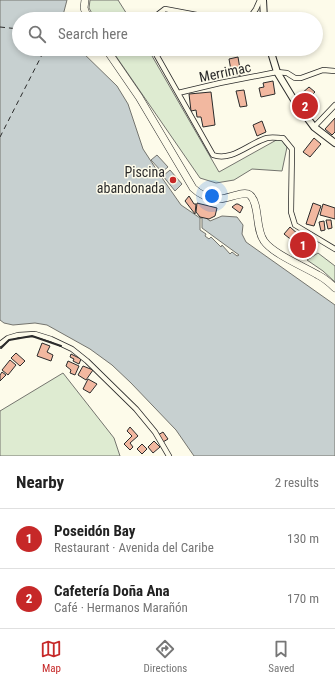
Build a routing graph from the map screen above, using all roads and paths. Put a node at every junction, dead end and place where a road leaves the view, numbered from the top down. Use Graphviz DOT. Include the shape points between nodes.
graph roads {
  1 [pos="85,0"];
  2 [pos="261,0"];
  3 [pos="85,12"];
  4 [pos="161,12"];
  5 [pos="181,12"];
  6 [pos="254,12"];
  7 [pos="263,12"];
  8 [pos="111,56"];
  9 [pos="157,56"];
  10 [pos="272,56"];
  11 [pos="335,71"];
  12 [pos="277,72"];
  13 [pos="178,93"];
  14 [pos="335,105"];
  15 [pos="314,127"];
  16 [pos="335,143"];
  17 [pos="335,249"];
  18 [pos="335,288"];
  19 [pos="0,344"];
  20 [pos="169,456"];
  1 -- 3 [label="main road"];
  2 -- 6 [label="street"];
  2 -- 7 [label="street"];
  4 -- 5 [label="street" via="165,9"];
  8 -- 18 [label="main road" via="139,97 193,188 200,195 219,199 246,193 254,202 259,231 264,241 295,263 320,275"];
  9 -- 13 [label="street"];
  10 -- 12 [label="street"];
  11 -- 12 [label="street" via="323,70 301,78"];
  12 -- 13 [label="street, Merrimac"];
  12 -- 15 [label="street"];
  13 -- 17 [label="street" via="213,155 221,158 268,138 283,138 292,149 291,212 295,225"];
  14 -- 15 [label="street"];
  15 -- 16 [label="street"];
  19 -- 20 [label="street" via="8,338 35,334 72,349 136,409"];
}
